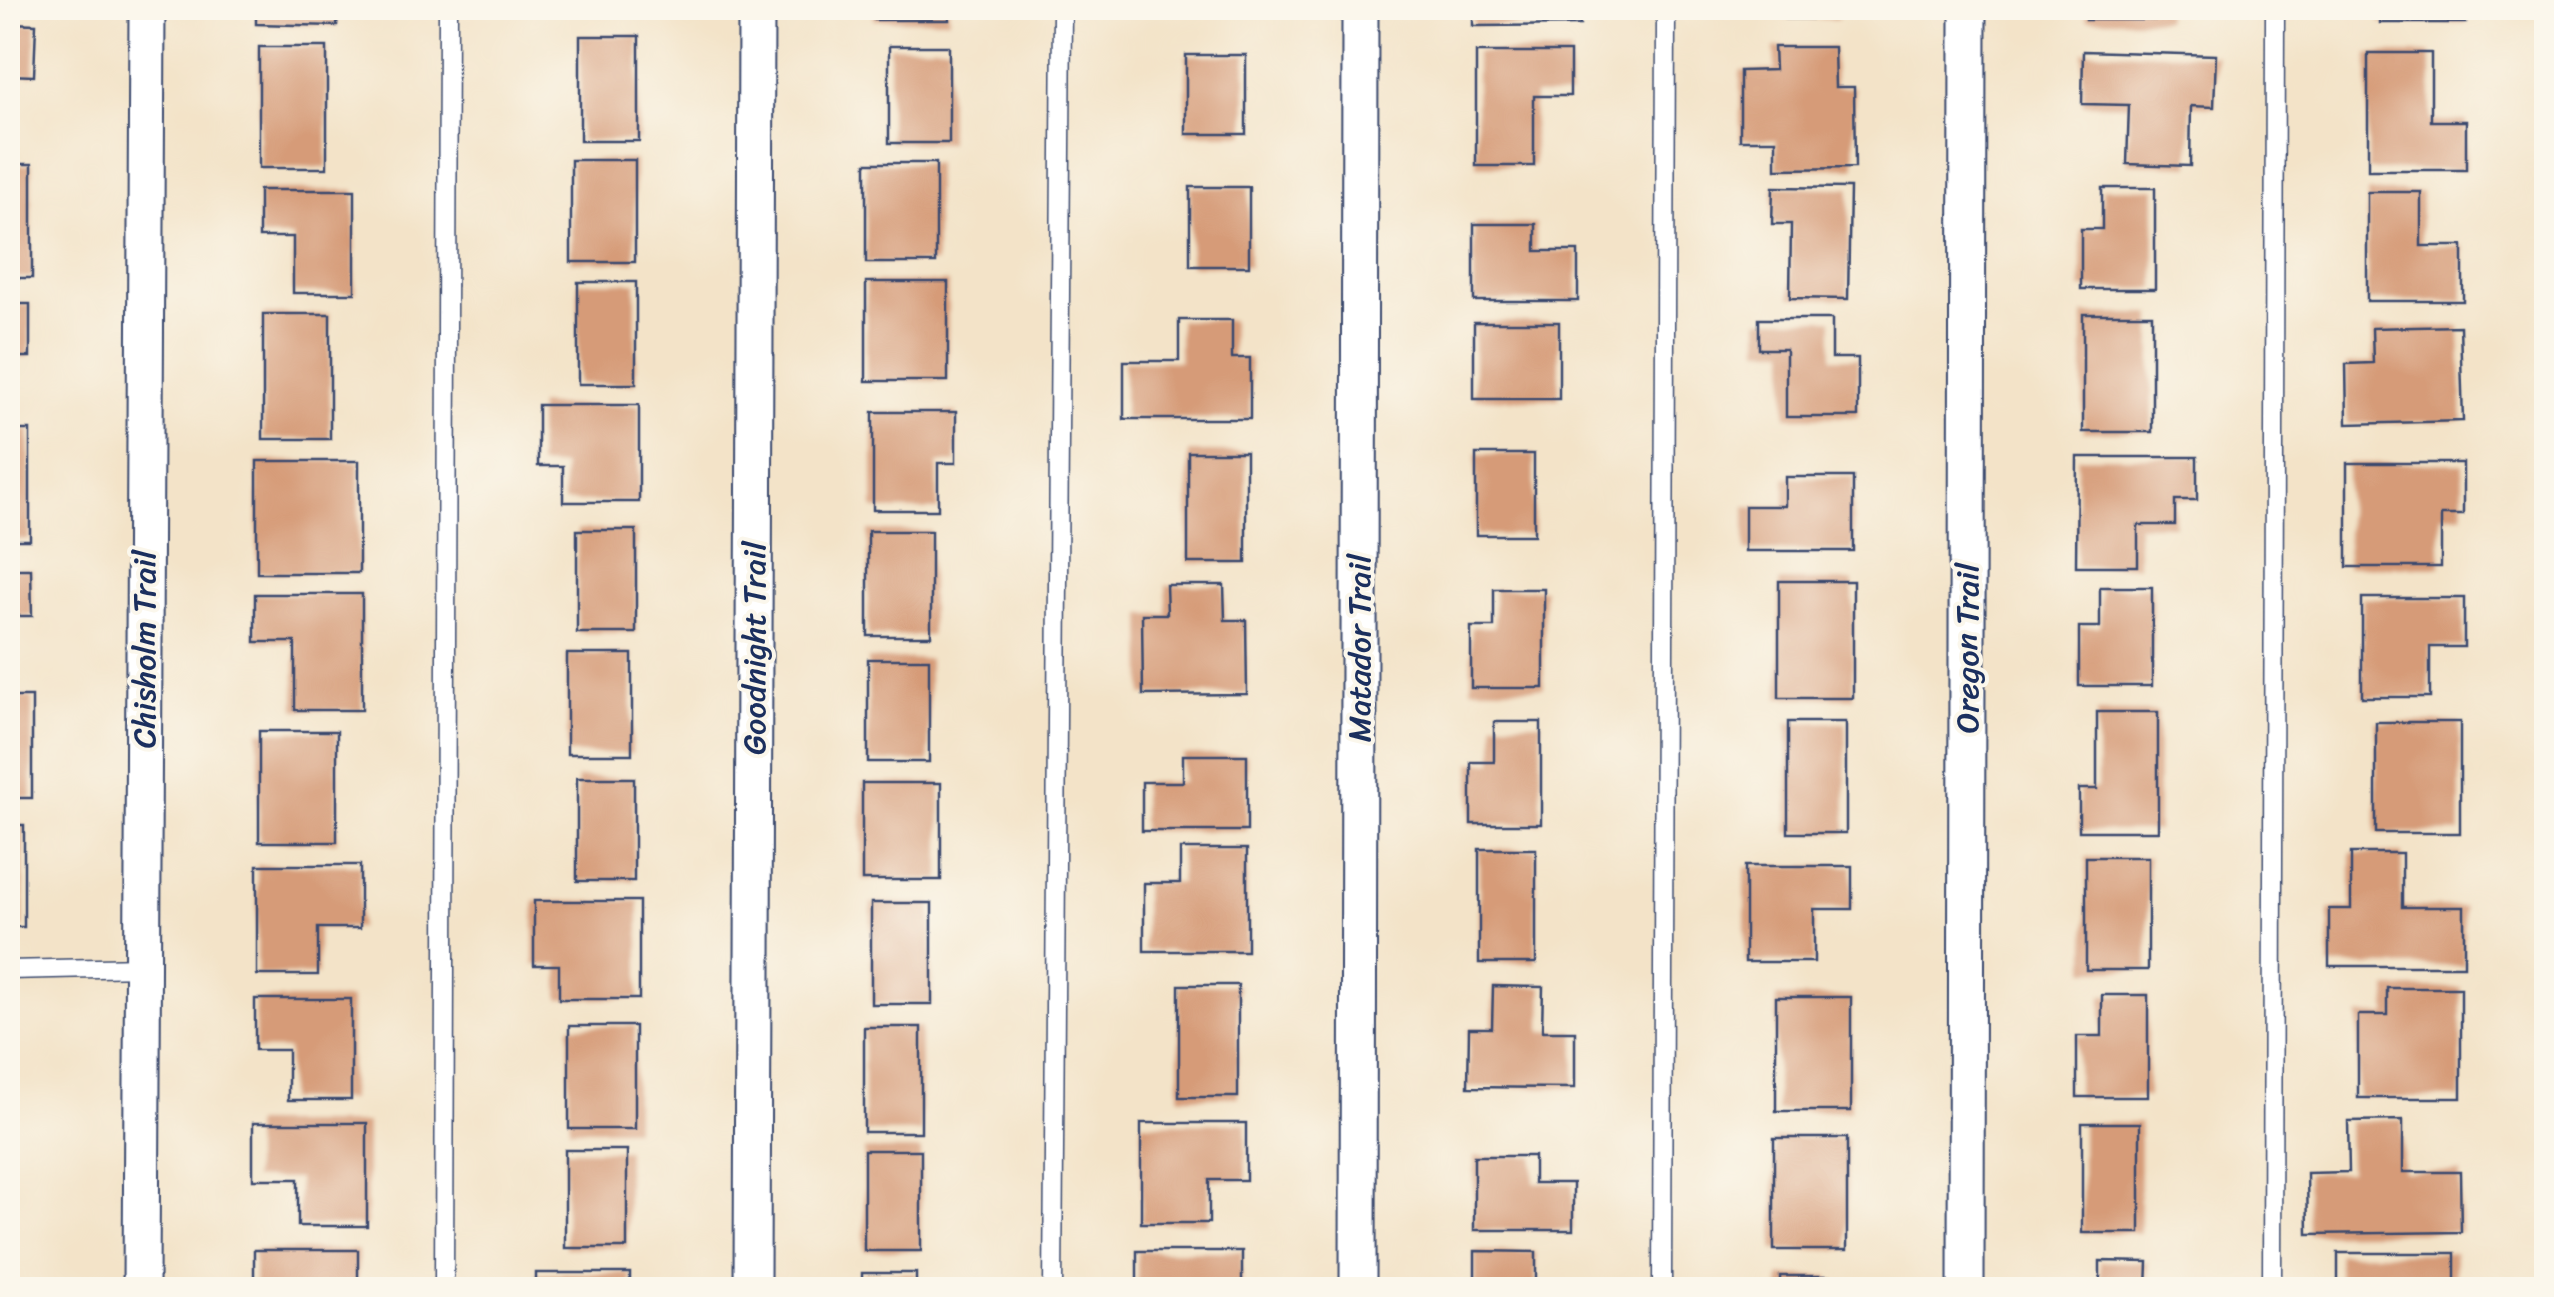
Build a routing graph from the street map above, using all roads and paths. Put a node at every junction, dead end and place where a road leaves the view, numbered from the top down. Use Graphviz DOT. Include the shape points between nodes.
graph roads {
  1 [pos="146,8"];
  2 [pos="448,8"];
  3 [pos="756,8"];
  4 [pos="1062,8"];
  5 [pos="1360,8"];
  6 [pos="1666,8"];
  7 [pos="1968,8"];
  8 [pos="2275,8"];
  9 [pos="142,967"];
  10 [pos="8,970"];
  11 [pos="141,1290"];
  12 [pos="444,1290"];
  13 [pos="752,1290"];
  14 [pos="1053,1290"];
  15 [pos="1358,1290"];
  16 [pos="1662,1290"];
  17 [pos="1966,1290"];
  18 [pos="2272,1290"];
  1 -- 9 [label="street, Chisholm Trail"];
  2 -- 12 [label="lane"];
  3 -- 13 [label="street, Goodnight Trail"];
  4 -- 14 [label="lane"];
  5 -- 15 [label="street, Matador Trail"];
  6 -- 16 [label="lane"];
  7 -- 17 [label="street, Oregon Trail"];
  8 -- 18 [label="lane"];
  9 -- 10 [label="lane"];
  9 -- 11 [label="street, Chisholm Trail"];
}
